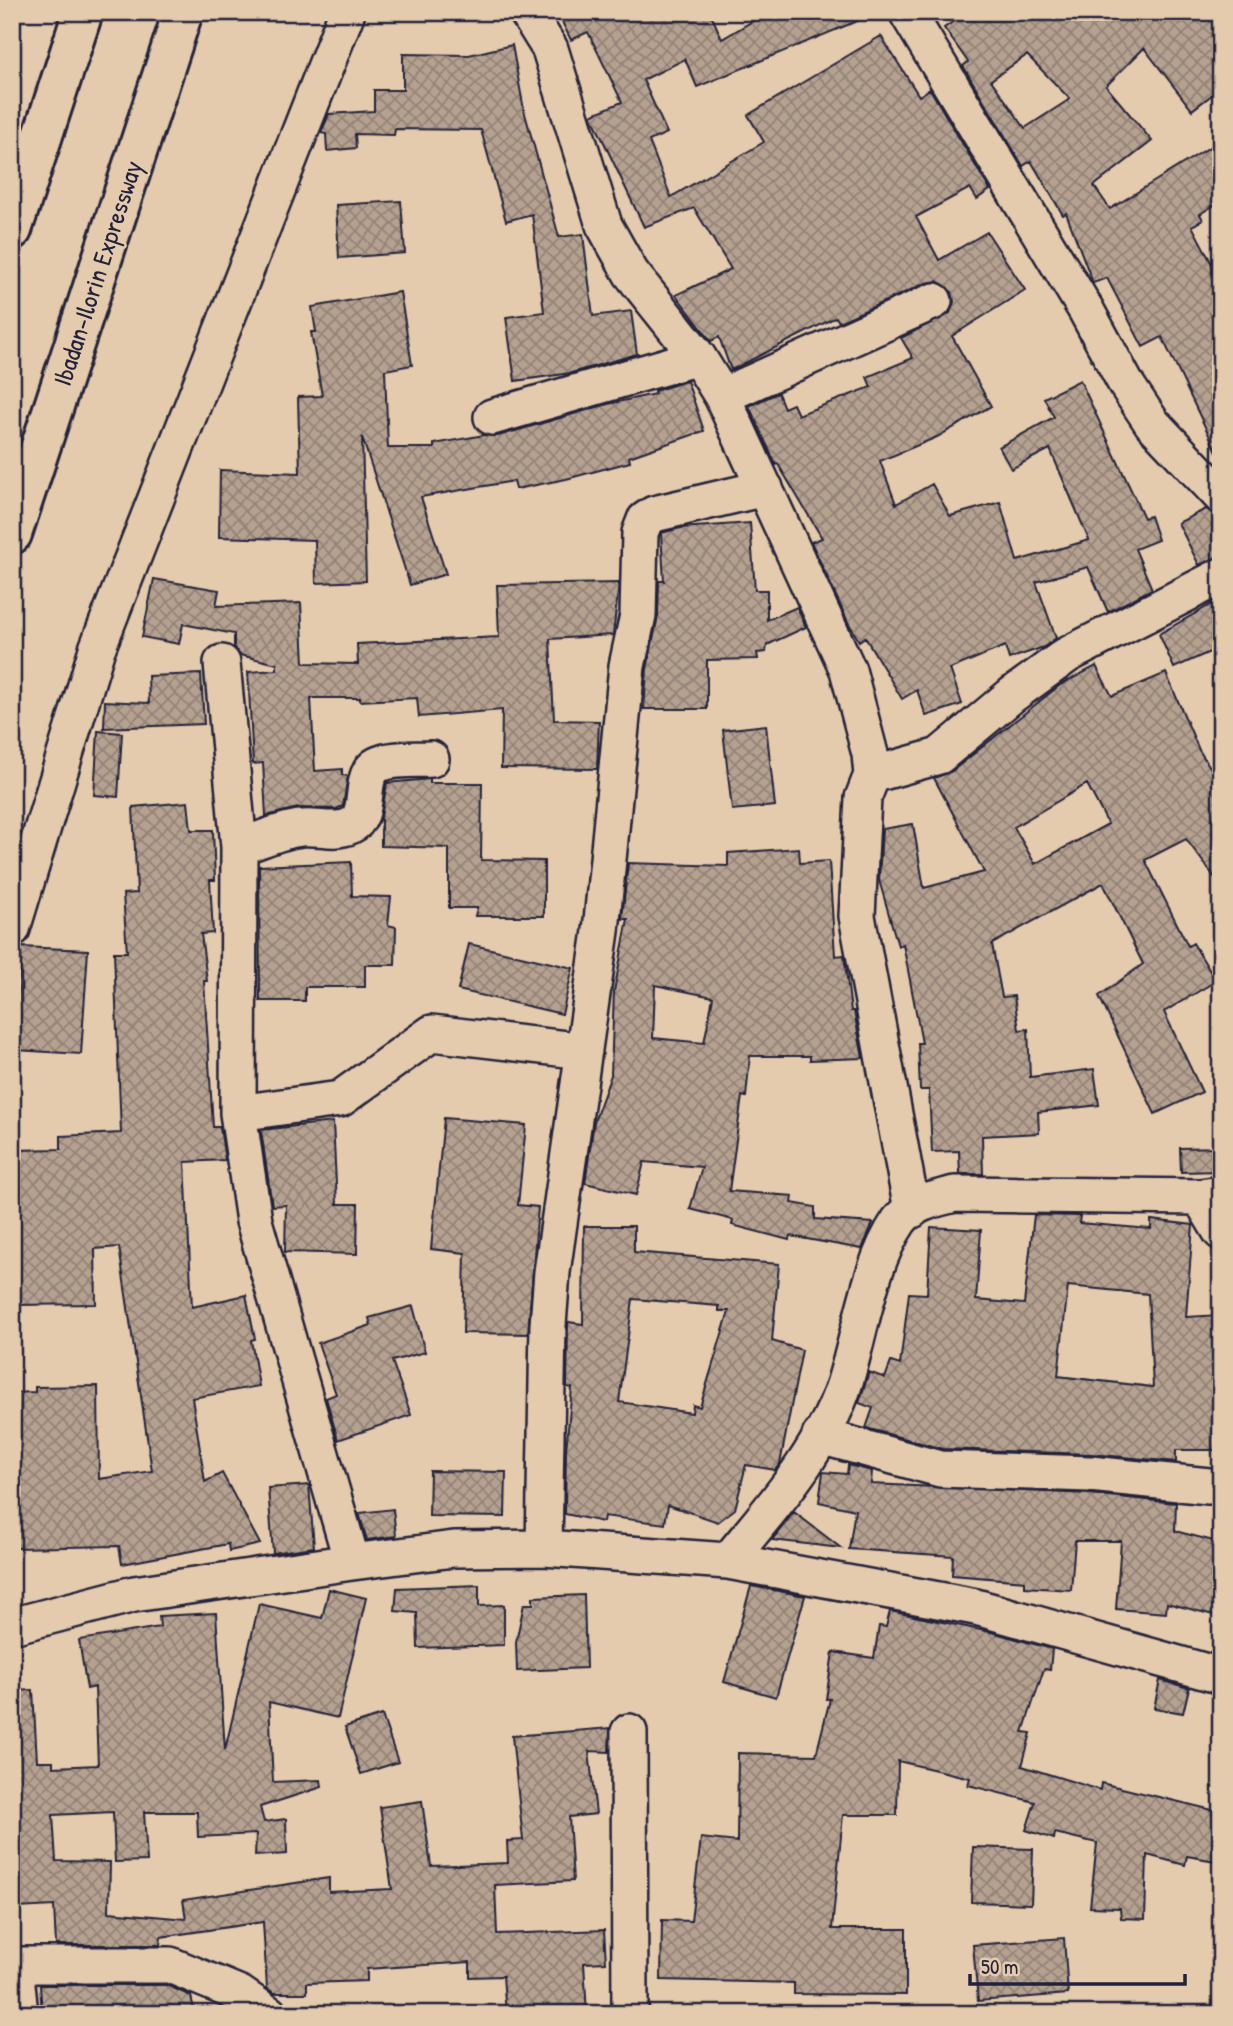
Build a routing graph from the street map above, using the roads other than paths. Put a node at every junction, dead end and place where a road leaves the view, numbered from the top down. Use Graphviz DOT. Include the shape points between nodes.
graph roads {
  1 [pos="83,12"];
  2 [pos="183,12"];
  3 [pos="527,12"];
  4 [pos="907,12"];
  5 [pos="357,13"];
  6 [pos="12,230"];
  7 [pos="934,301"];
  8 [pos="698,357"];
  9 [pos="722,396"];
  10 [pos="492,417"];
  11 [pos="765,488"];
  12 [pos="1221,496"];
  13 [pos="12,534"];
  14 [pos="1221,576"];
  15 [pos="222,663"];
  16 [pos="431,759"];
  17 [pos="872,775"];
  18 [pos="239,847"];
  19 [pos="12,929"];
  20 [pos="584,1051"];
  21 [pos="238,1113"];
  22 [pos="1210,1195"];
  23 [pos="912,1210"];
  24 [pos="1221,1232"];
  25 [pos="820,1436"];
  26 [pos="1209,1486"];
  27 [pos="544,1548"];
  28 [pos="728,1561"];
  29 [pos="352,1562"];
  30 [pos="12,1626"];
  31 [pos="1221,1676"];
  32 [pos="629,1732"];
  33 [pos="14,1965"];
  34 [pos="20,2014"];
  35 [pos="269,2014"];
  36 [pos="630,2014"];
  1 -- 6 [label="highway"];
  2 -- 13 [label="highway, Ibadan-Ilorin Expressway"];
  3 -- 8 [label="street" via="550,49 604,225 631,273"];
  4 -- 12 [label="street" via="1126,384 1152,424"];
  5 -- 19 [label="street" via="97,649"];
  7 -- 9 [label="street"];
  8 -- 9 [label="street"];
  8 -- 10 [label="street"];
  9 -- 11 [label="street"];
  11 -- 17 [label="street" via="848,670"];
  11 -- 20 [label="street" via="654,514 645,520 640,533 638,615 627,666 601,931"];
  14 -- 17 [label="street" via="1067,655 939,756"];
  15 -- 18 [label="street"];
  16 -- 18 [label="street" via="383,762 374,767 368,776 362,816 353,825 302,828"];
  17 -- 23 [label="street" via="863,798 857,915"];
  18 -- 21 [label="street"];
  20 -- 21 [label="street" via="432,1033 340,1099"];
  20 -- 27 [label="street" via="552,1272"];
  21 -- 29 [label="street" via="254,1221"];
  22 -- 23 [label="street" via="955,1194 925,1201"];
  22 -- 24 [label="street"];
  23 -- 25 [label="street" via="900,1219 883,1254 842,1391"];
  25 -- 26 [label="street" via="940,1469 1090,1474"];
  25 -- 28 [label="street" via="797,1476"];
  27 -- 28 [label="street"];
  27 -- 29 [label="street" via="454,1549"];
  28 -- 31 [label="street" via="976,1607"];
  29 -- 30 [label="street" via="134,1594"];
  32 -- 36 [label="street"];
  33 -- 34 [label="street"];
  33 -- 35 [label="street" via="170,1965 240,1994"];
}
